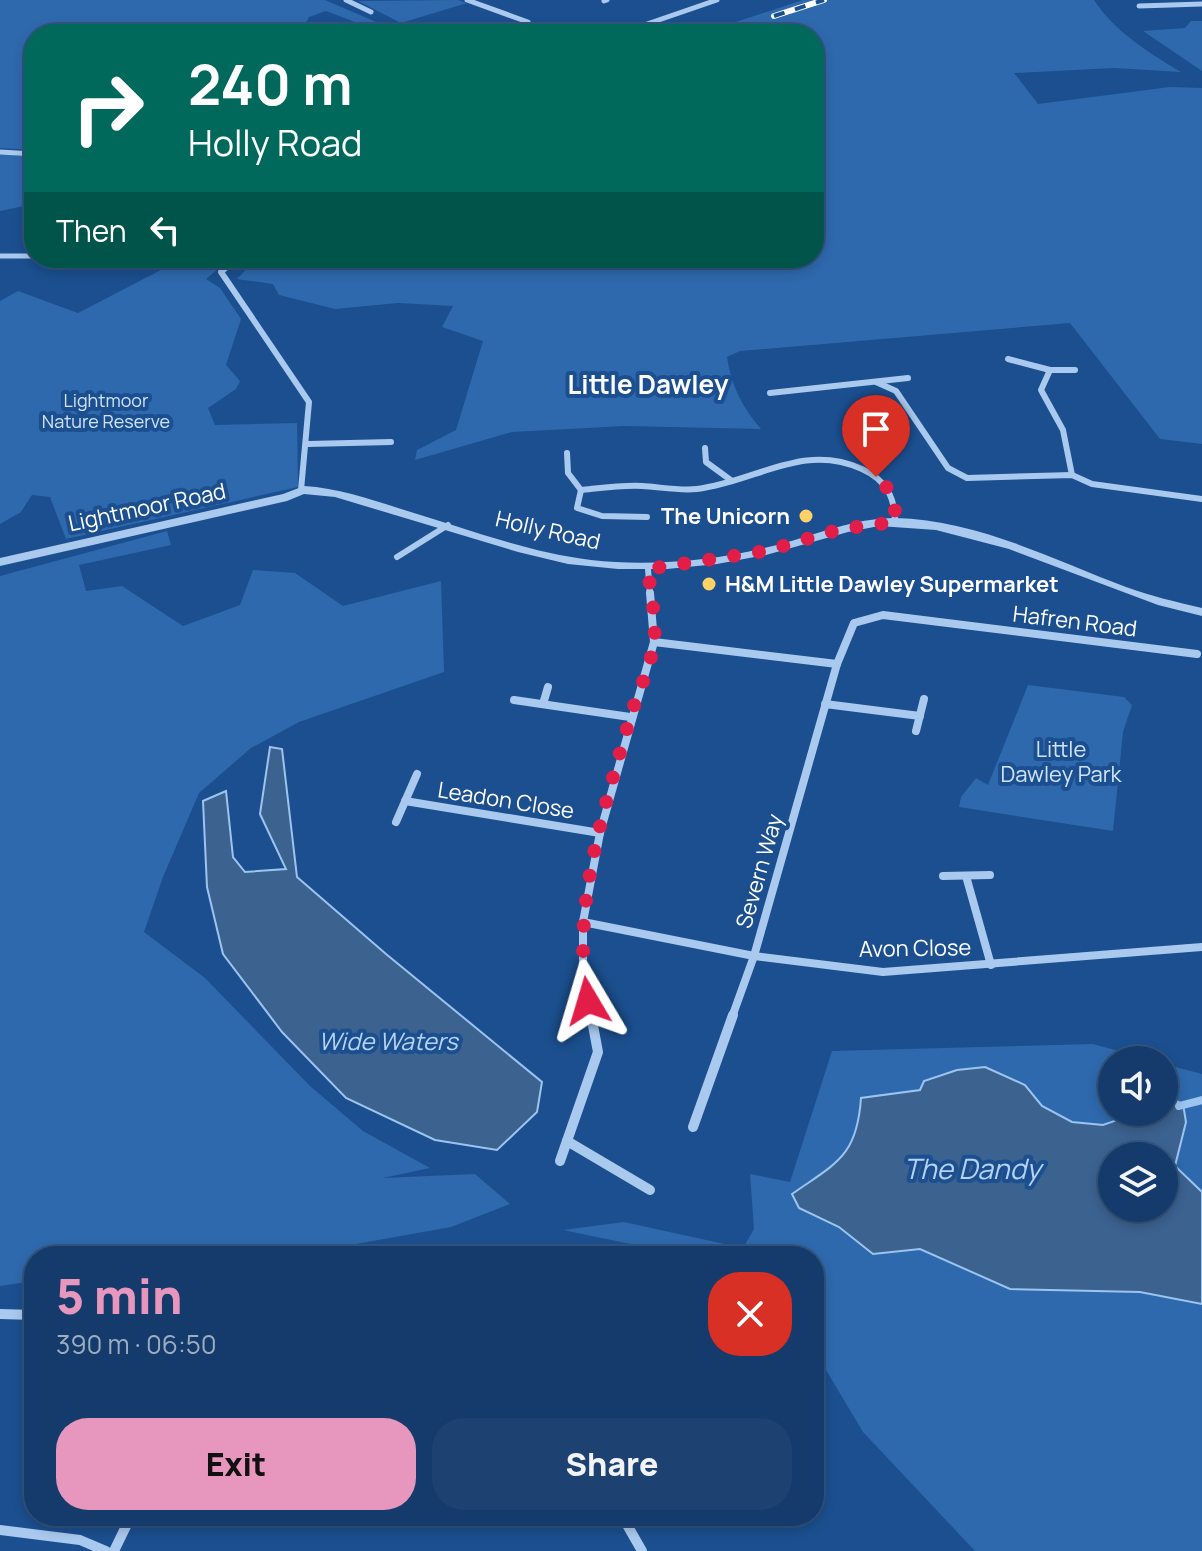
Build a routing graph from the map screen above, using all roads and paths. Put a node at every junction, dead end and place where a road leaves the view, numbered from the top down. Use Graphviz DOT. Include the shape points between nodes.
graph roads {
  1 [pos="348,0"];
  2 [pos="467,0"];
  3 [pos="717,0"];
  4 [pos="1202,4"];
  5 [pos="1139,6"];
  6 [pos="371,12"];
  7 [pos="524,14"];
  8 [pos="515,18"];
  9 [pos="528,22"];
  10 [pos="647,24"];
  11 [pos="0,152"];
  12 [pos="24,153"];
  13 [pos="0,256"];
  14 [pos="24,256"];
  15 [pos="225,268"];
  16 [pos="1008,359"];
  17 [pos="1050,370"];
  18 [pos="1075,370"];
  19 [pos="908,378"];
  20 [pos="876,382"];
  21 [pos="770,393"];
  22 [pos="391,442"];
  23 [pos="308,444"];
  24 [pos="705,448"];
  25 [pos="567,453"];
  26 [pos="1072,475"];
  27 [pos="732,481"];
  28 [pos="301,490"];
  29 [pos="581,490"];
  30 [pos="1202,499"];
  31 [pos="647,517"];
  32 [pos="895,522"];
  33 [pos="448,525"];
  34 [pos="397,557"];
  35 [pos="0,562"];
  36 [pos="648,569"];
  37 [pos="1202,612"];
  38 [pos="854,623"];
  39 [pos="654,642"];
  40 [pos="1197,654"];
  41 [pos="837,664"];
  42 [pos="548,687"];
  43 [pos="924,699"];
  44 [pos="514,700"];
  45 [pos="543,704"];
  46 [pos="825,704"];
  47 [pos="920,716"];
  48 [pos="630,717"];
  49 [pos="916,731"];
  50 [pos="417,774"];
  51 [pos="405,801"];
  52 [pos="396,822"];
  53 [pos="600,833"];
  54 [pos="990,875"];
  55 [pos="943,876"];
  56 [pos="966,876"];
  57 [pos="583,922"];
  58 [pos="1202,947"];
  59 [pos="754,956"];
  60 [pos="991,965"];
  61 [pos="693,1127"];
  62 [pos="567,1141"];
  63 [pos="560,1161"];
  64 [pos="650,1190"];
  65 [pos="0,1314"];
  66 [pos="24,1315"];
  67 [pos="126,1526"];
  68 [pos="628,1526"];
  69 [pos="0,1530"];
  70 [pos="106,1551"];
  71 [pos="114,1551"];
  72 [pos="642,1551"];
  1 -- 6 [label="street"];
  2 -- 8 [label="street"];
  3 -- 10 [label="street"];
  4 -- 5 [label="street"];
  7 -- 8 [label="street"];
  8 -- 9 [label="street"];
  11 -- 12 [label="street"];
  13 -- 14 [label="street"];
  15 -- 23 [label="street" via="221,272 309,402"];
  16 -- 17 [label="street"];
  17 -- 18 [label="street"];
  17 -- 26 [label="street" via="1041,390 1059,413"];
  19 -- 20 [label="street"];
  20 -- 21 [label="street"];
  20 -- 26 [label="street" via="896,391 948,468 967,478"];
  22 -- 23 [label="street"];
  23 -- 28 [label="street"];
  24 -- 27 [label="street" via="706,462"];
  25 -- 29 [label="street" via="568,473"];
  26 -- 30 [label="street" via="1092,484"];
  27 -- 29 [label="street" via="683,490"];
  27 -- 32 [label="street" via="808,456 840,459 890,489"];
  28 -- 33 [label="street, Holly Road" via="352,497"];
  28 -- 35 [label="street, Lightmoor Road"];
  29 -- 31 [label="street" via="577,508 587,513"];
  32 -- 36 [label="street, Holly Road" via="841,529 766,551"];
  32 -- 37 [label="street, Holly Road" via="953,527 1017,546 1114,590"];
  33 -- 34 [label="street"];
  33 -- 36 [label="street, Holly Road" via="567,560"];
  36 -- 39 [label="street"];
  38 -- 40 [label="street, Hafren Road" via="883,615"];
  38 -- 41 [label="street, Severn Way"];
  39 -- 41 [label="street"];
  39 -- 48 [label="street"];
  41 -- 46 [label="street, Severn Way"];
  42 -- 45 [label="street"];
  43 -- 47 [label="street"];
  44 -- 45 [label="street"];
  45 -- 48 [label="street"];
  46 -- 47 [label="street"];
  46 -- 59 [label="street, Severn Way"];
  47 -- 49 [label="street"];
  48 -- 53 [label="street"];
  50 -- 51 [label="street, Leadon Close"];
  51 -- 52 [label="street, Leadon Close"];
  51 -- 53 [label="street, Leadon Close"];
  53 -- 57 [label="street"];
  54 -- 56 [label="street"];
  55 -- 56 [label="street"];
  56 -- 60 [label="street"];
  57 -- 59 [label="street, Avon Close"];
  57 -- 62 [label="street" via="583,975 598,1052"];
  58 -- 60 [label="street, Avon Close"];
  59 -- 60 [label="street, Avon Close" via="883,972"];
  59 -- 61 [label="street, Severn Way"];
  62 -- 63 [label="street"];
  62 -- 64 [label="street"];
  65 -- 66 [label="street"];
  67 -- 71 [label="street"];
  68 -- 72 [label="street"];
  69 -- 70 [label="street" via="80,1540"];
}
